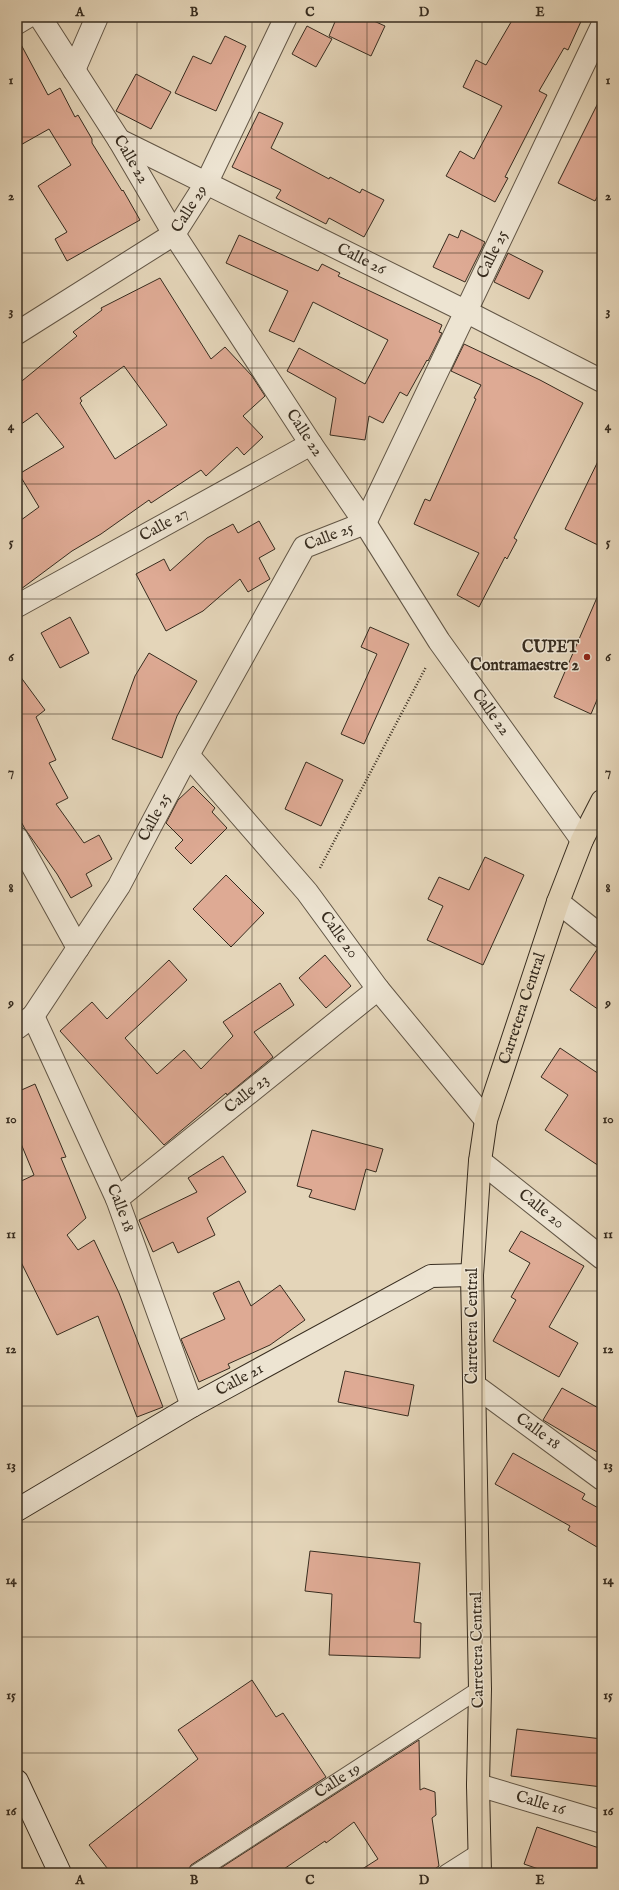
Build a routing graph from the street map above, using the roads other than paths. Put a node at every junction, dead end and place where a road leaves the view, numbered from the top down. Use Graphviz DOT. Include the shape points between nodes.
graph roads {
  1 [pos="27,17"];
  2 [pos="40,17"];
  3 [pos="98,17"];
  4 [pos="286,17"];
  5 [pos="17,23"];
  6 [pos="602,26"];
  7 [pos="74,70"];
  8 [pos="119,140"];
  9 [pos="207,182"];
  10 [pos="174,234"];
  11 [pos="467,312"];
  12 [pos="17,333"];
  13 [pos="602,381"];
  14 [pos="311,444"];
  15 [pos="365,523"];
  16 [pos="17,606"];
  17 [pos="188,755"];
  18 [pos="602,801"];
  19 [pos="17,838"];
  20 [pos="582,840"];
  21 [pos="558,902"];
  22 [pos="602,937"];
  23 [pos="78,948"];
  24 [pos="378,989"];
  25 [pos="25,1022"];
  26 [pos="486,1120"];
  27 [pos="480,1161"];
  28 [pos="117,1199"];
  29 [pos="602,1258"];
  30 [pos="472,1275"];
  31 [pos="474,1385"];
  32 [pos="192,1406"];
  33 [pos="602,1479"];
  34 [pos="17,1510"];
  35 [pos="480,1689"];
  36 [pos="17,1781"];
  37 [pos="478,1785"];
  38 [pos="602,1822"];
  39 [pos="479,1852"];
  40 [pos="60,1873"];
  41 [pos="196,1873"];
  42 [pos="446,1873"];
  43 [pos="480,1873"];
  1 -- 5 [label="street"];
  2 -- 7 [label="street, Calle 22"];
  3 -- 7 [label="street"];
  4 -- 9 [label="street, Calle 29"];
  6 -- 11 [label="street, Calle 25"];
  7 -- 8 [label="street, Calle 22"];
  8 -- 9 [label="street, Calle 26"];
  8 -- 10 [label="street, Calle 22"];
  9 -- 10 [label="street, Calle 29"];
  9 -- 11 [label="street, Calle 26"];
  10 -- 12 [label="street, Calle 29"];
  10 -- 14 [label="street, Calle 22"];
  11 -- 13 [label="street, Calle 26"];
  11 -- 15 [label="street, Calle 25"];
  14 -- 15 [label="street, Calle 22"];
  14 -- 16 [label="street, Calle 27"];
  15 -- 17 [label="street, Calle 25" via="304,547"];
  15 -- 20 [label="street, Calle 22" via="439,641"];
  17 -- 23 [label="street, Calle 25" via="119,886"];
  17 -- 24 [label="street, Calle 20" via="307,892"];
  18 -- 20 [label="highway, Carretera Central"];
  19 -- 23 [label="street"];
  20 -- 21 [label="highway, Carretera Central"];
  21 -- 22 [label="street"];
  21 -- 26 [label="highway, Carretera Central"];
  23 -- 25 [label="street, Calle 25"];
  24 -- 26 [label="street, Calle 20"];
  24 -- 28 [label="street, Calle 23"];
  25 -- 28 [label="street, Calle 18"];
  26 -- 27 [label="highway, Carretera Central"];
  27 -- 29 [label="street, Calle 20"];
  27 -- 30 [label="highway, Carretera Central"];
  28 -- 32 [label="street, Calle 18"];
  30 -- 31 [label="highway, Carretera Central"];
  30 -- 32 [label="street, Calle 21" via="431,1276"];
  31 -- 33 [label="street, Calle 18"];
  31 -- 35 [label="highway, Carretera Central"];
  32 -- 34 [label="street, Calle 21"];
  35 -- 37 [label="highway, Carretera Central"];
  35 -- 41 [label="lane, Calle 19"];
  36 -- 40 [label="street"];
  37 -- 38 [label="street, Calle 16"];
  37 -- 39 [label="highway, Carretera Central"];
  39 -- 42 [label="lane"];
  39 -- 43 [label="highway, Carretera Central"];
}
